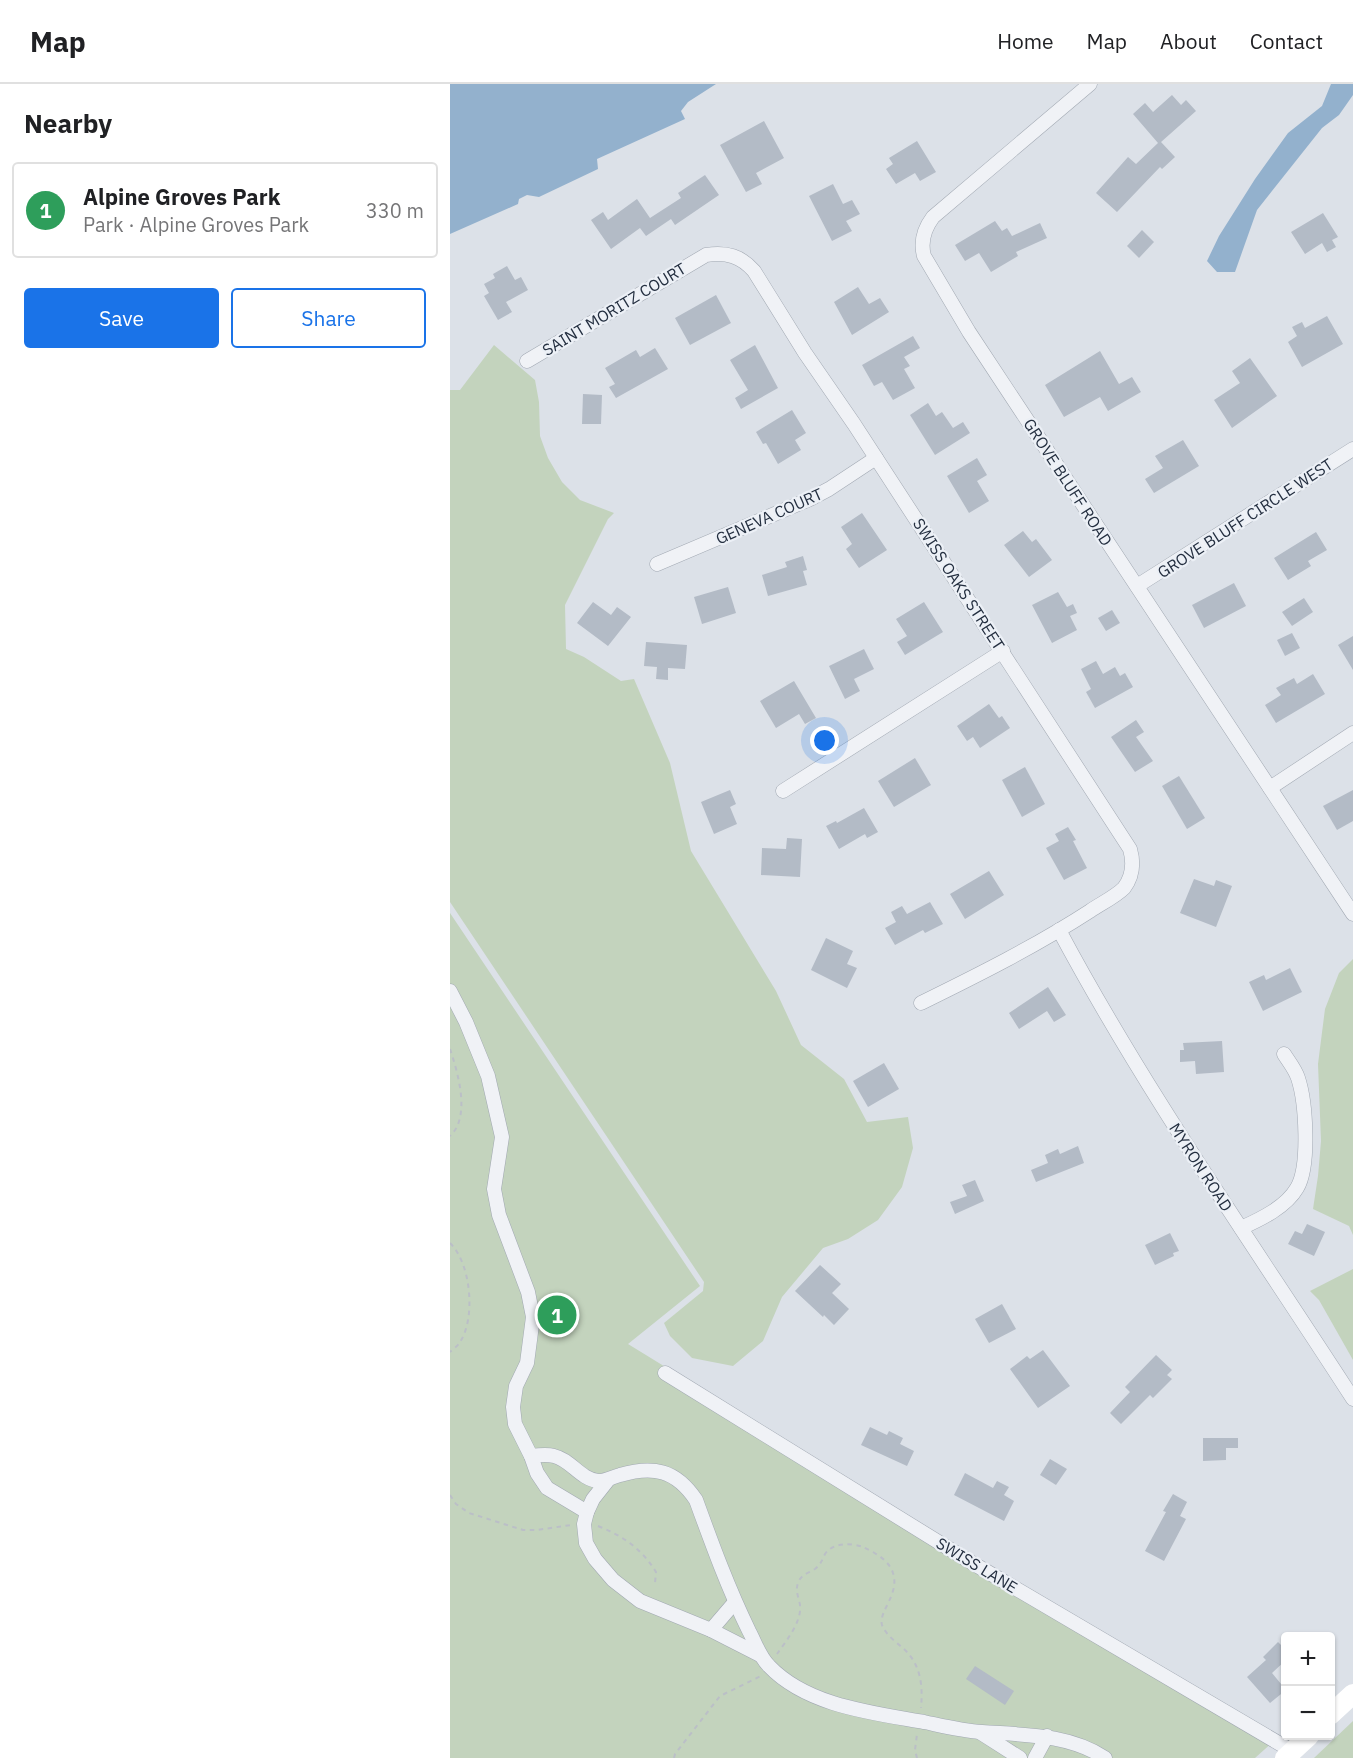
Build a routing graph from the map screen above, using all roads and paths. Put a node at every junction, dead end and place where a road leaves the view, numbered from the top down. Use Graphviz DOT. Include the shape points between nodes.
graph roads {
  1 [pos="1090,84"];
  2 [pos="701,258"];
  3 [pos="527,361"];
  4 [pos="1353,449"];
  5 [pos="876,458"];
  6 [pos="657,564"];
  7 [pos="1137,586"];
  8 [pos="1003,651"];
  9 [pos="1353,733"];
  10 [pos="1270,788"];
  11 [pos="783,791"];
  12 [pos="1353,914"];
  13 [pos="1059,930"];
  14 [pos="450,991"];
  15 [pos="921,1003"];
  16 [pos="450,1049"];
  17 [pos="1284,1054"];
  18 [pos="450,1136"];
  19 [pos="1241,1227"];
  20 [pos="450,1244"];
  21 [pos="450,1352"];
  22 [pos="665,1372"];
  23 [pos="1353,1399"];
  24 [pos="531,1456"];
  25 [pos="608,1480"];
  26 [pos="450,1495"];
  27 [pos="585,1518"];
  28 [pos="656,1582"];
  29 [pos="735,1602"];
  30 [pos="711,1630"];
  31 [pos="764,1661"];
  32 [pos="1353,1694"];
  33 [pos="1335,1710"];
  34 [pos="918,1721"];
  35 [pos="979,1732"];
  36 [pos="1047,1736"];
  37 [pos="1305,1740"];
  38 [pos="1289,1755"];
  39 [pos="674,1758"];
  40 [pos="917,1758"];
  41 [pos="1020,1758"];
  42 [pos="1035,1758"];
  43 [pos="1105,1758"];
  1 -- 7 [label="street, GROVE BLUFF ROAD" via="933,217 923,233 922,252 969,332"];
  2 -- 3 [label="street, SAINT MORITZ COURT"];
  2 -- 5 [label="street, SWISS OAKS STREET" via="730,254 750,267"];
  4 -- 7 [label="street, GROVE BLUFF CIRCLE WEST"];
  5 -- 6 [label="street, GENEVA COURT" via="810,499"];
  5 -- 8 [label="street, SWISS OAKS STREET"];
  7 -- 10 [label="street, GROVE BLUFF ROAD"];
  8 -- 11 [label="street"];
  8 -- 13 [label="street, SWISS OAKS STREET" via="1130,849 1129,880 1123,888"];
  9 -- 10 [label="street"];
  10 -- 12 [label="street, GROVE BLUFF ROAD"];
  13 -- 15 [label="street, SWISS OAKS STREET"];
  13 -- 19 [label="street, MYRON ROAD" via="1149,1086"];
  14 -- 24 [label="street" via="488,1076 500,1122 496,1198 533,1317 526,1363 516,1386 513,1407 514,1424"];
  16 -- 18 [label="path" via="462,1114"];
  17 -- 19 [label="street" via="1298,1079 1301,1094 1305,1164 1302,1178 1296,1190 1274,1210"];
  19 -- 23 [label="street, MYRON ROAD"];
  20 -- 21 [label="path" via="465,1270 470,1306 460,1342"];
  22 -- 38 [label="street, SWISS LANE"];
  24 -- 25 [label="street" via="555,1456 588,1478"];
  24 -- 27 [label="street" via="547,1488"];
  25 -- 27 [label="street"];
  25 -- 29 [label="street" via="648,1469 669,1474 688,1488"];
  26 -- 27 [label="path" via="469,1513 523,1530"];
  27 -- 28 [label="path" via="633,1545 648,1559 656,1572"];
  27 -- 30 [label="street" via="586,1543 613,1580 640,1601"];
  29 -- 30 [label="street"];
  29 -- 31 [label="street"];
  30 -- 31 [label="street"];
  31 -- 34 [label="street" via="820,1699"];
  31 -- 34 [label="path" via="800,1617 798,1582 804,1574 822,1562 836,1545 853,1544 877,1553 893,1572 894,1583 882,1624 906,1650 921,1677"];
  31 -- 39 [label="path" via="760,1677 720,1696"];
  32 -- 33 [label="main road"];
  34 -- 35 [label="street"];
  34 -- 40 [label="path"];
  35 -- 36 [label="street"];
  35 -- 41 [label="street"];
  36 -- 42 [label="street"];
  36 -- 43 [label="street" via="1094,1750"];
  37 -- 38 [label="main road"];
}
